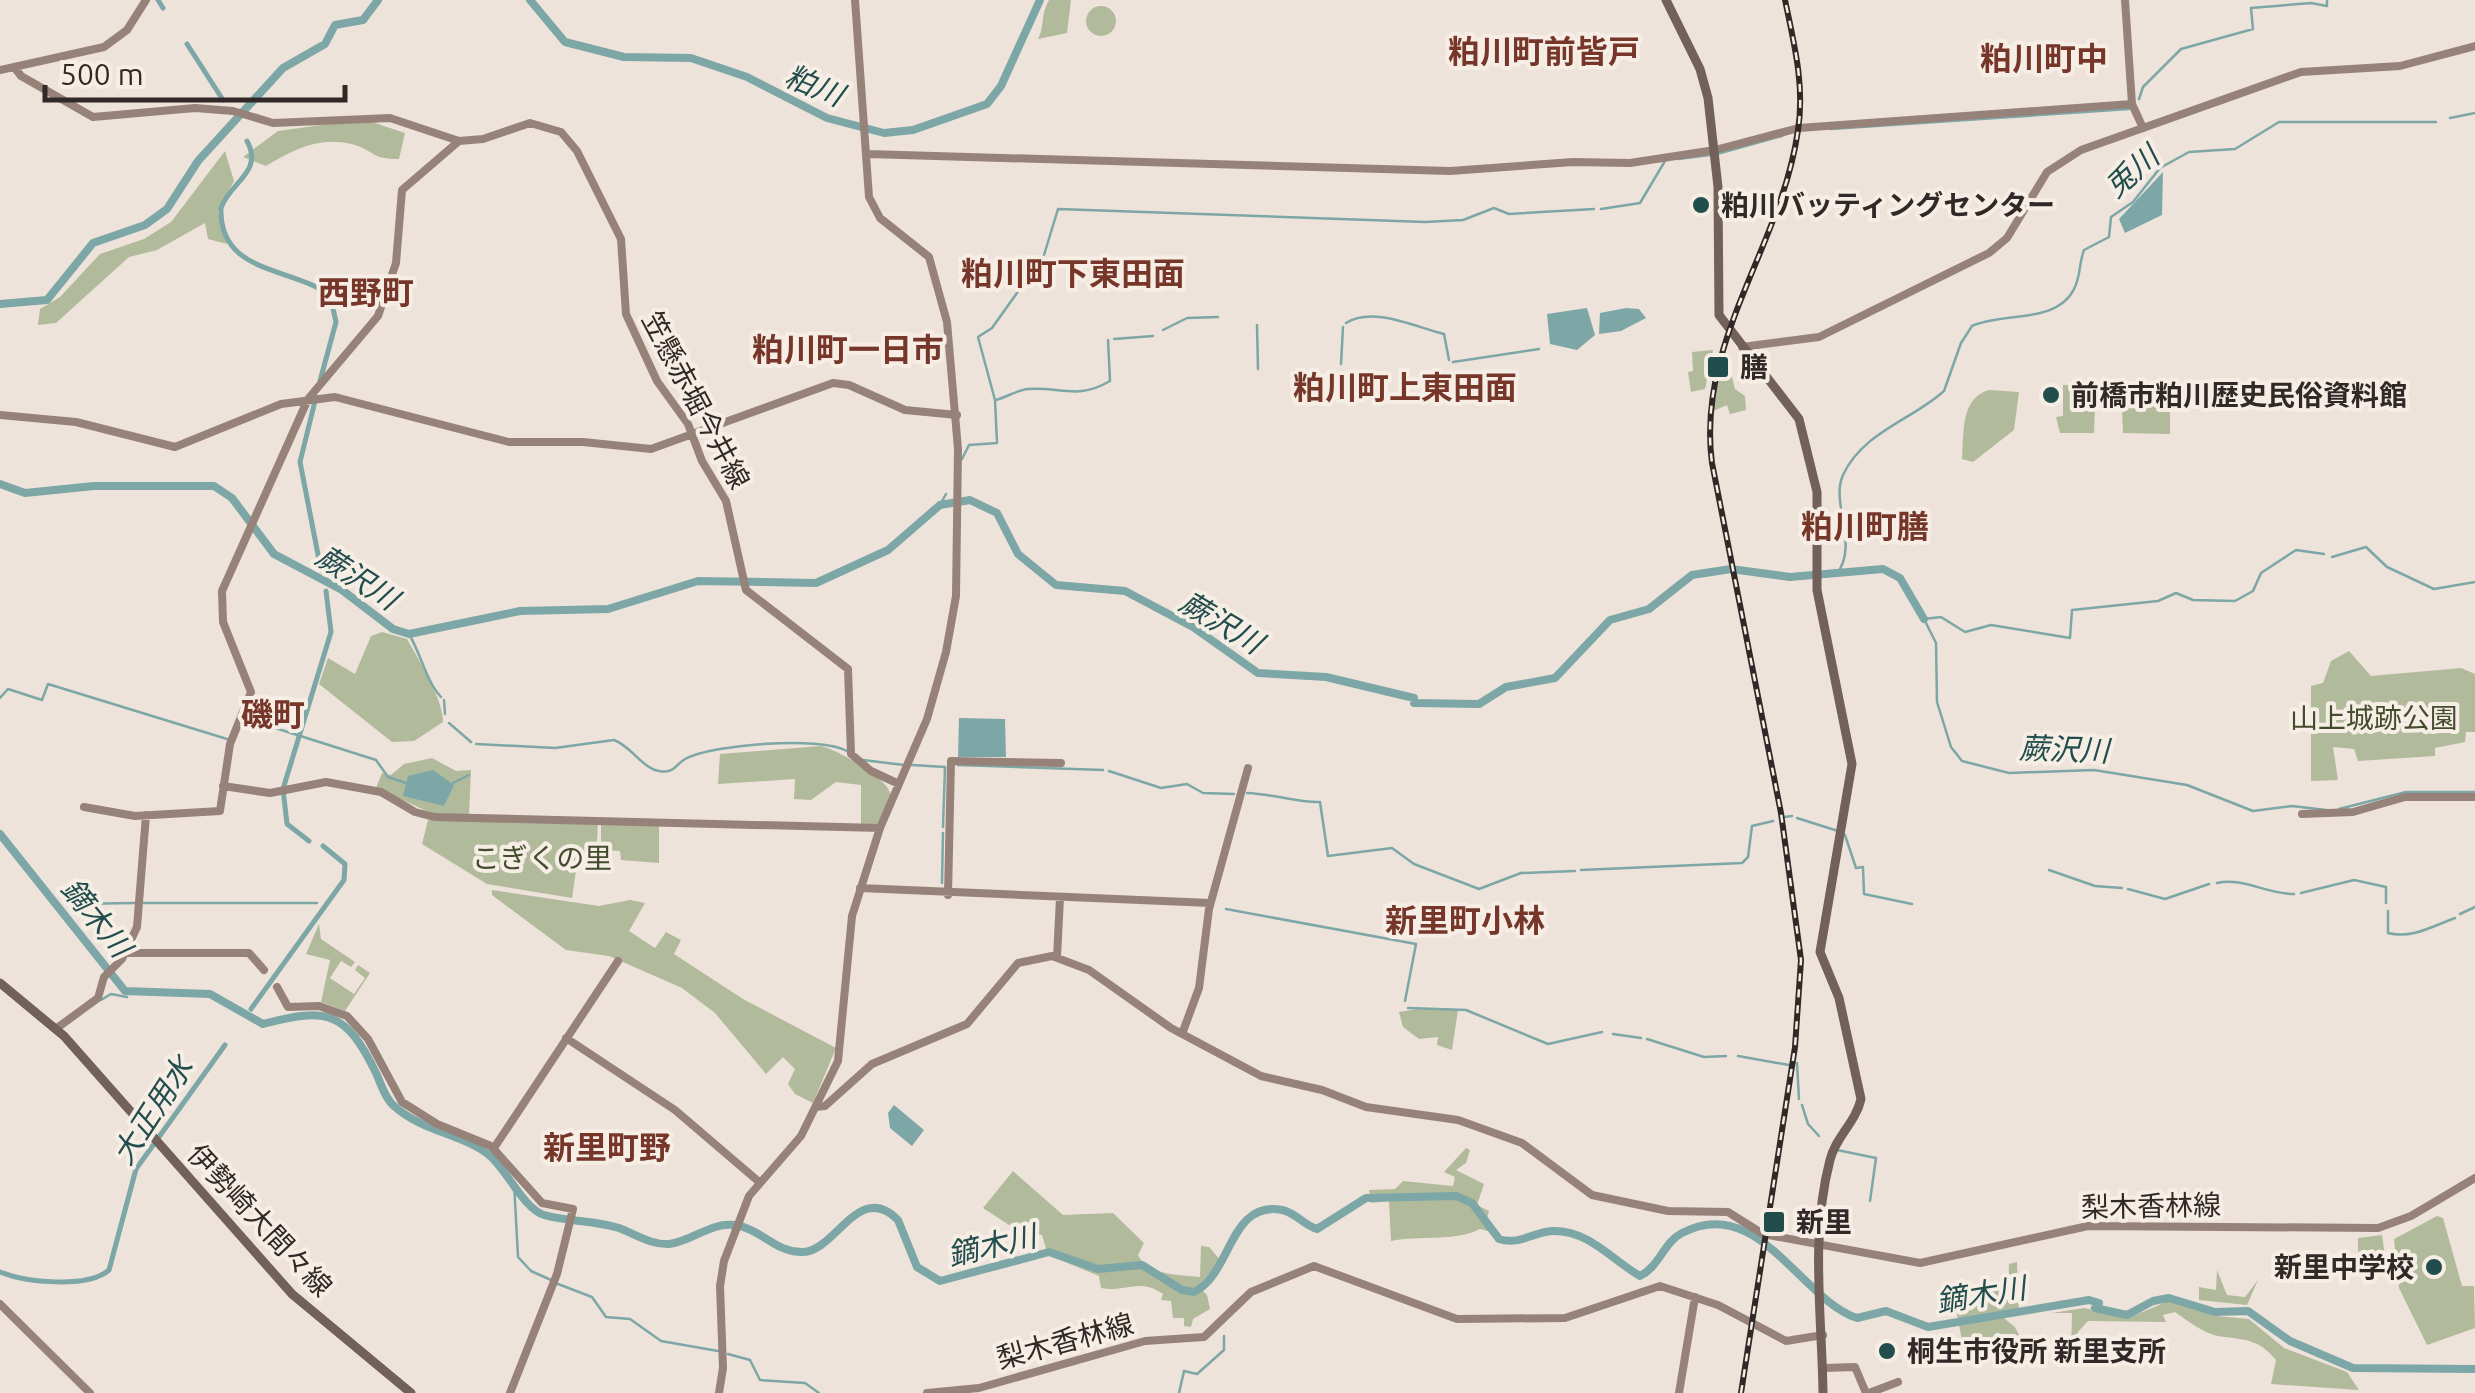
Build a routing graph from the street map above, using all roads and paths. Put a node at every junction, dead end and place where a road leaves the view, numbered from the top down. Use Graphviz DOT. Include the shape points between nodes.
graph roads {
  1 [pos="146,0"];
  2 [pos="855,0"];
  3 [pos="1666,0"];
  4 [pos="2126,0"];
  5 [pos="2475,46"];
  6 [pos="15,68"];
  7 [pos="0,70"];
  8 [pos="2132,104"];
  9 [pos="2143,128"];
  10 [pos="460,141"];
  11 [pos="1715,150"];
  12 [pos="868,154"];
  13 [pos="1742,346"];
  14 [pos="314,399"];
  15 [pos="0,415"];
  16 [pos="957,415"];
  17 [pos="693,433"];
  18 [pos="1062,763"];
  19 [pos="1248,768"];
  20 [pos="899,784"];
  21 [pos="223,786"];
  22 [pos="2475,797"];
  23 [pos="84,807"];
  24 [pos="2302,814"];
  25 [pos="146,816"];
  26 [pos="880,828"];
  27 [pos="859,890"];
  28 [pos="947,894"];
  29 [pos="1060,898"];
  30 [pos="1210,903"];
  31 [pos="126,953"];
  32 [pos="1057,957"];
  33 [pos="618,961"];
  34 [pos="264,970"];
  35 [pos="0,984"];
  36 [pos="277,988"];
  37 [pos="58,1028"];
  38 [pos="1182,1034"];
  39 [pos="566,1038"];
  40 [pos="816,1107"];
  41 [pos="494,1148"];
  42 [pos="758,1181"];
  43 [pos="2474,1182"];
  44 [pos="1820,1242"];
  45 [pos="1695,1297"];
  46 [pos="0,1304"];
  47 [pos="1822,1335"];
  48 [pos="1823,1368"];
  49 [pos="1898,1382"];
  50 [pos="397,1388"];
  51 [pos="90,1393"];
  52 [pos="411,1393"];
  53 [pos="511,1393"];
  54 [pos="720,1393"];
  55 [pos="927,1393"];
  56 [pos="1679,1393"];
  57 [pos="1823,1393"];
  58 [pos="1868,1393"];
  1 -- 6 [label="street" via="110,44"];
  2 -- 12 [label="street"];
  3 -- 11 [label="main road" via="1700,68"];
  4 -- 8 [label="street"];
  5 -- 9 [label="street" via="2400,66 2302,72"];
  6 -- 7 [label="street"];
  6 -- 10 [label="street" via="93,117 164,108 237,112 276,123 390,118"];
  8 -- 9 [label="street"];
  8 -- 11 [label="street" via="1803,128"];
  9 -- 13 [label="street" via="2081,150 2047,172 2011,231 1989,253 1819,337"];
  10 -- 14 [label="street" via="402,190 396,263 380,311"];
  10 -- 17 [label="street, 笠懸赤堀今井線" via="538,123 573,144 622,242 626,314 665,395"];
  11 -- 12 [label="street" via="1630,164 1450,172"];
  11 -- 13 [label="main road" via="1716,305"];
  12 -- 16 [label="street" via="867,187 876,212 922,248 935,271 952,346"];
  13 -- 44 [label="main road" via="1802,424 1817,492 1817,576 1851,749 1820,956 1837,992 1862,1094 1830,1158"];
  14 -- 15 [label="street" via="282,404 175,446 76,422"];
  14 -- 17 [label="street" via="338,397 513,443 650,450"];
  14 -- 21 [label="street" via="220,598 250,692"];
  16 -- 17 [label="street" via="905,410 836,383"];
  16 -- 20 [label="street" via="959,560 949,642 927,720"];
  17 -- 20 [label="street, 笠懸赤堀今井線" via="726,501 742,581 753,598 850,672 848,746 858,763"];
  18 -- 28 [label="street" via="951,761"];
  19 -- 30 [label="street"];
  20 -- 26 [label="street"];
  21 -- 25 [label="street" via="218,812"];
  21 -- 26 [label="street" via="283,792 326,782 381,792 434,817"];
  22 -- 24 [label="street" via="2406,797 2353,812"];
  23 -- 25 [label="street"];
  25 -- 31 [label="street" via="139,919"];
  26 -- 27 [label="street"];
  27 -- 28 [label="street"];
  27 -- 40 [label="street" via="848,941 841,1048"];
  28 -- 29 [label="street"];
  29 -- 30 [label="street"];
  29 -- 32 [label="street"];
  30 -- 38 [label="street" via="1200,988"];
  31 -- 34 [label="street" via="249,954"];
  31 -- 37 [label="street" via="98,998"];
  32 -- 38 [label="street, 梨木香林線" via="1090,970"];
  32 -- 40 [label="street" via="1018,963 967,1024 872,1064"];
  33 -- 39 [label="street"];
  35 -- 37 [label="main road, 伊勢崎大間々線"];
  36 -- 41 [label="street" via="288,1007 320,1006 347,1016 368,1038 402,1102"];
  37 -- 50 [label="main road, 伊勢崎大間々線" via="292,1294"];
  38 -- 44 [label="street, 梨木香林線" via="1266,1078 1366,1107 1454,1119 1516,1140 1594,1196 1668,1211 1728,1212 1760,1233"];
  39 -- 41 [label="street"];
  39 -- 42 [label="street" via="675,1110"];
  40 -- 42 [label="street" via="795,1144"];
  41 -- 53 [label="street" via="540,1201 572,1208 573,1220"];
  42 -- 54 [label="street" via="720,1282"];
  43 -- 44 [label="street, 梨木香林線" via="2369,1230 2088,1226 1932,1263"];
  44 -- 47 [label="main road"];
  45 -- 47 [label="street, 梨木香林線" via="1786,1341"];
  45 -- 55 [label="street, 梨木香林線" via="1654,1286 1566,1318 1457,1319 1314,1266 1251,1292 1204,1337 1145,1341 980,1388"];
  45 -- 56 [label="street"];
  46 -- 51 [label="street"];
  47 -- 48 [label="main road"];
  48 -- 57 [label="main road"];
  48 -- 58 [label="street" via="1856,1367"];
  49 -- 58 [label="street"];
  50 -- 52 [label="main road, 伊勢崎大間々線"];
}
